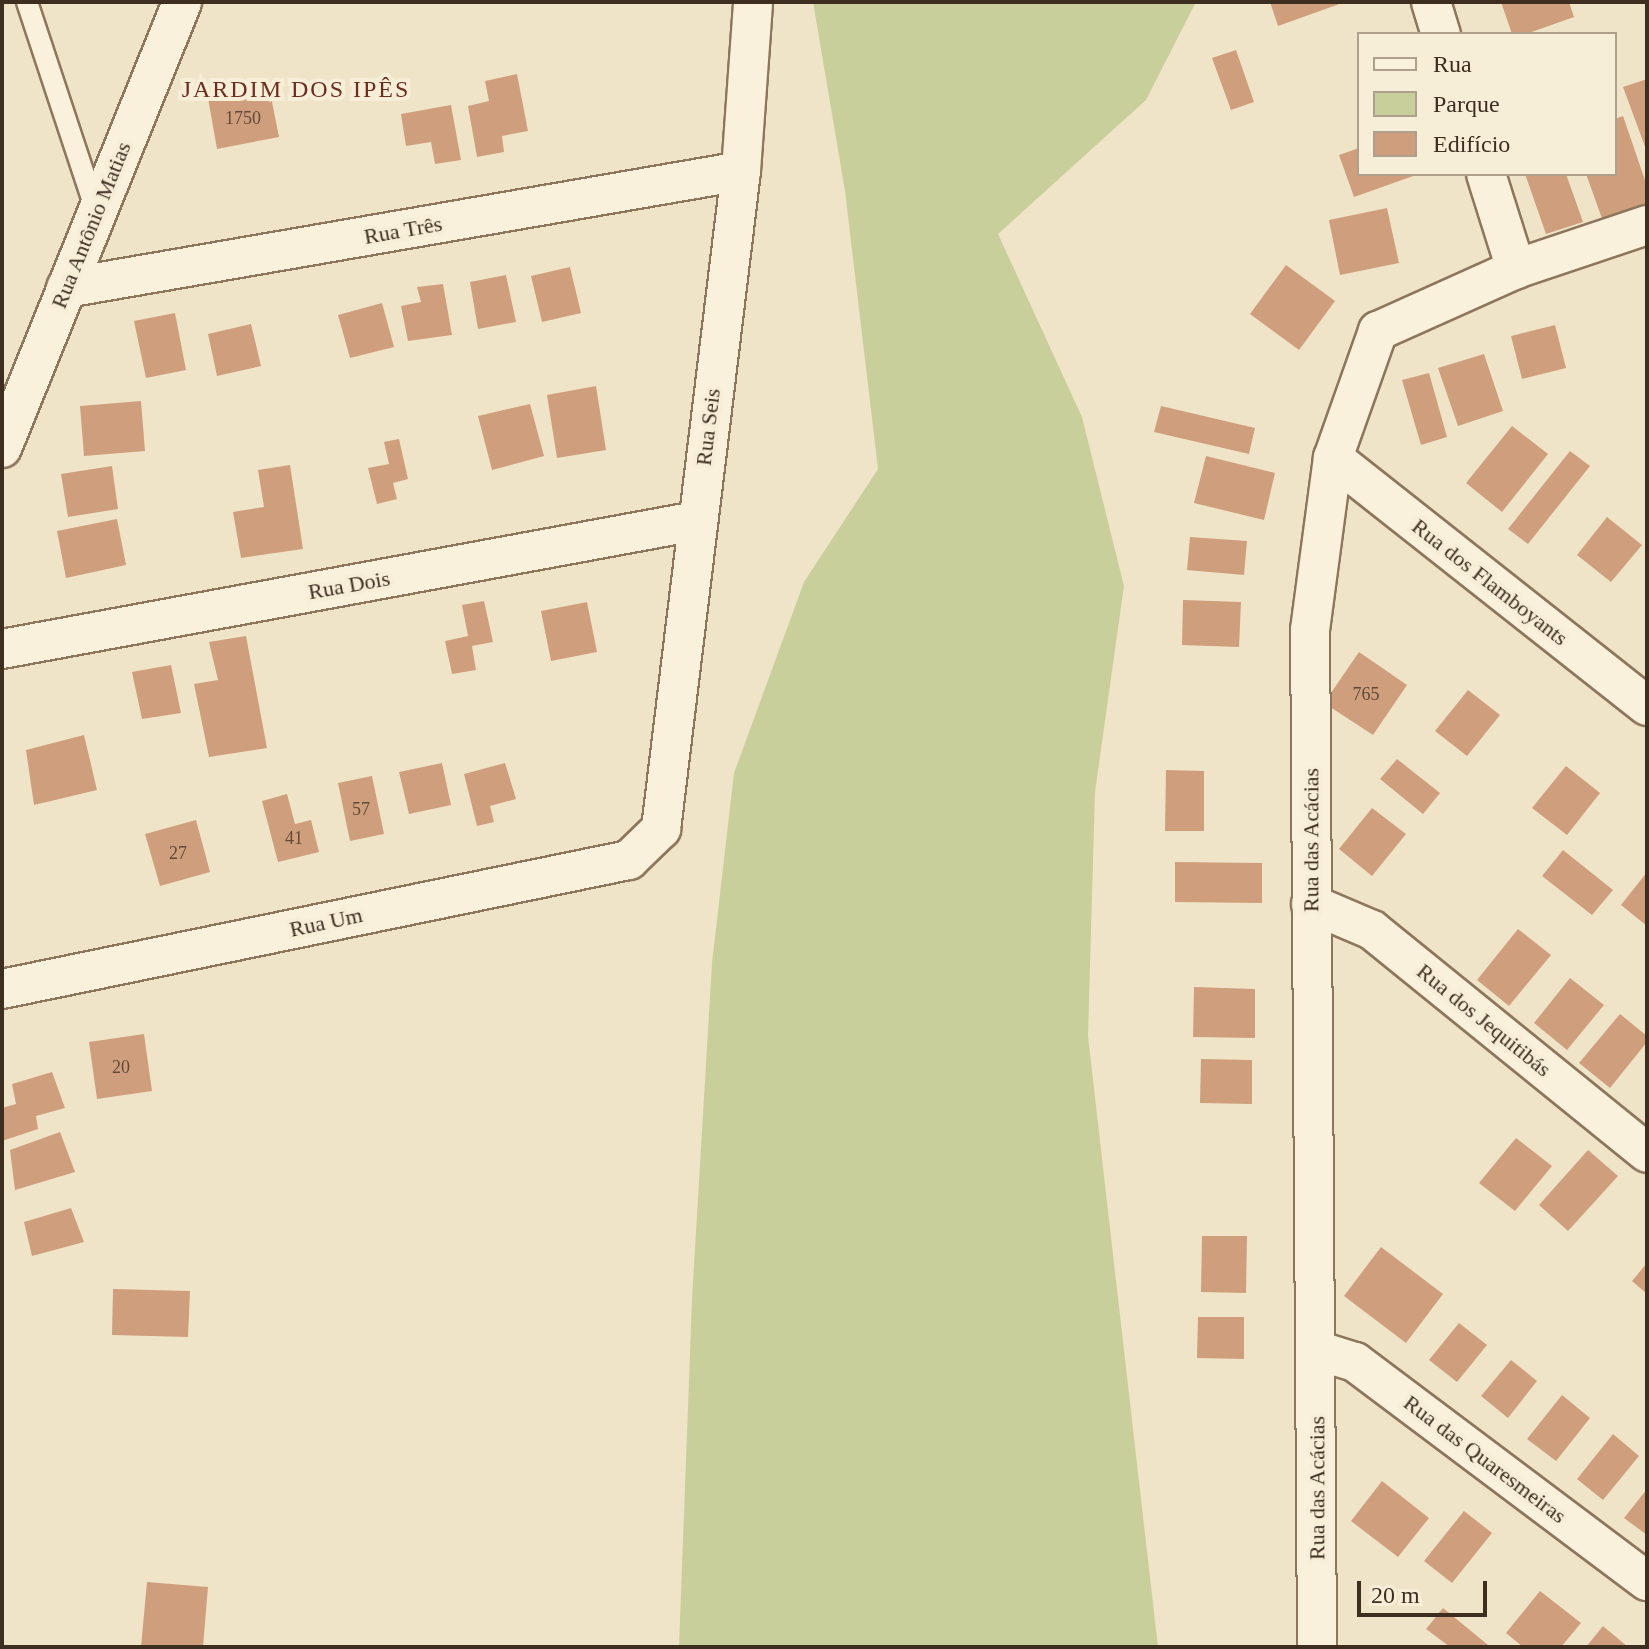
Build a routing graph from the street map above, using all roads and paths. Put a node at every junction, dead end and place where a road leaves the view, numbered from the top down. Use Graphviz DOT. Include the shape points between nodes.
graph roads {
  1 [pos="27,2"];
  2 [pos="182,2"];
  3 [pos="753,2"];
  4 [pos="1431,2"];
  5 [pos="1440,32"];
  6 [pos="741,171"];
  7 [pos="1487,176"];
  8 [pos="96,211"];
  9 [pos="1647,225"];
  10 [pos="1516,269"];
  11 [pos="66,288"];
  12 [pos="2,448"];
  13 [pos="1333,458"];
  14 [pos="696,521"];
  15 [pos="2,649"];
  16 [pos="1647,706"];
  17 [pos="645,846"];
  18 [pos="1311,904"];
  19 [pos="2,989"];
  20 [pos="1647,1153"];
  21 [pos="1316,1350"];
  22 [pos="1647,1581"];
  23 [pos="1317,1647"];
  1 -- 8 [label="lane"];
  2 -- 8 [label="street, Rua Antônio Matias"];
  3 -- 6 [label="street, Rua Seis"];
  4 -- 5 [label="street"];
  6 -- 11 [label="street, Rua Três"];
  6 -- 14 [label="street, Rua Seis"];
  7 -- 10 [label="street"];
  8 -- 11 [label="street, Rua Antônio Matias"];
  9 -- 10 [label="street, Rua das Acácias"];
  10 -- 13 [label="street, Rua das Acácias" via="1378,331"];
  11 -- 12 [label="street, Rua Antônio Matias"];
  13 -- 16 [label="street, Rua dos Flamboyants"];
  13 -- 18 [label="street, Rua das Acácias" via="1310,630"];
  14 -- 15 [label="street, Rua Dois"];
  14 -- 17 [label="street, Rua Seis" via="661,829"];
  17 -- 19 [label="street, Rua Um" via="629,860"];
  18 -- 20 [label="street, Rua dos Jequitibás" via="1372,930"];
  18 -- 21 [label="street, Rua das Acácias"];
  21 -- 22 [label="street, Rua das Quaresmeiras" via="1355,1362"];
  21 -- 23 [label="street, Rua das Acácias"];
}
